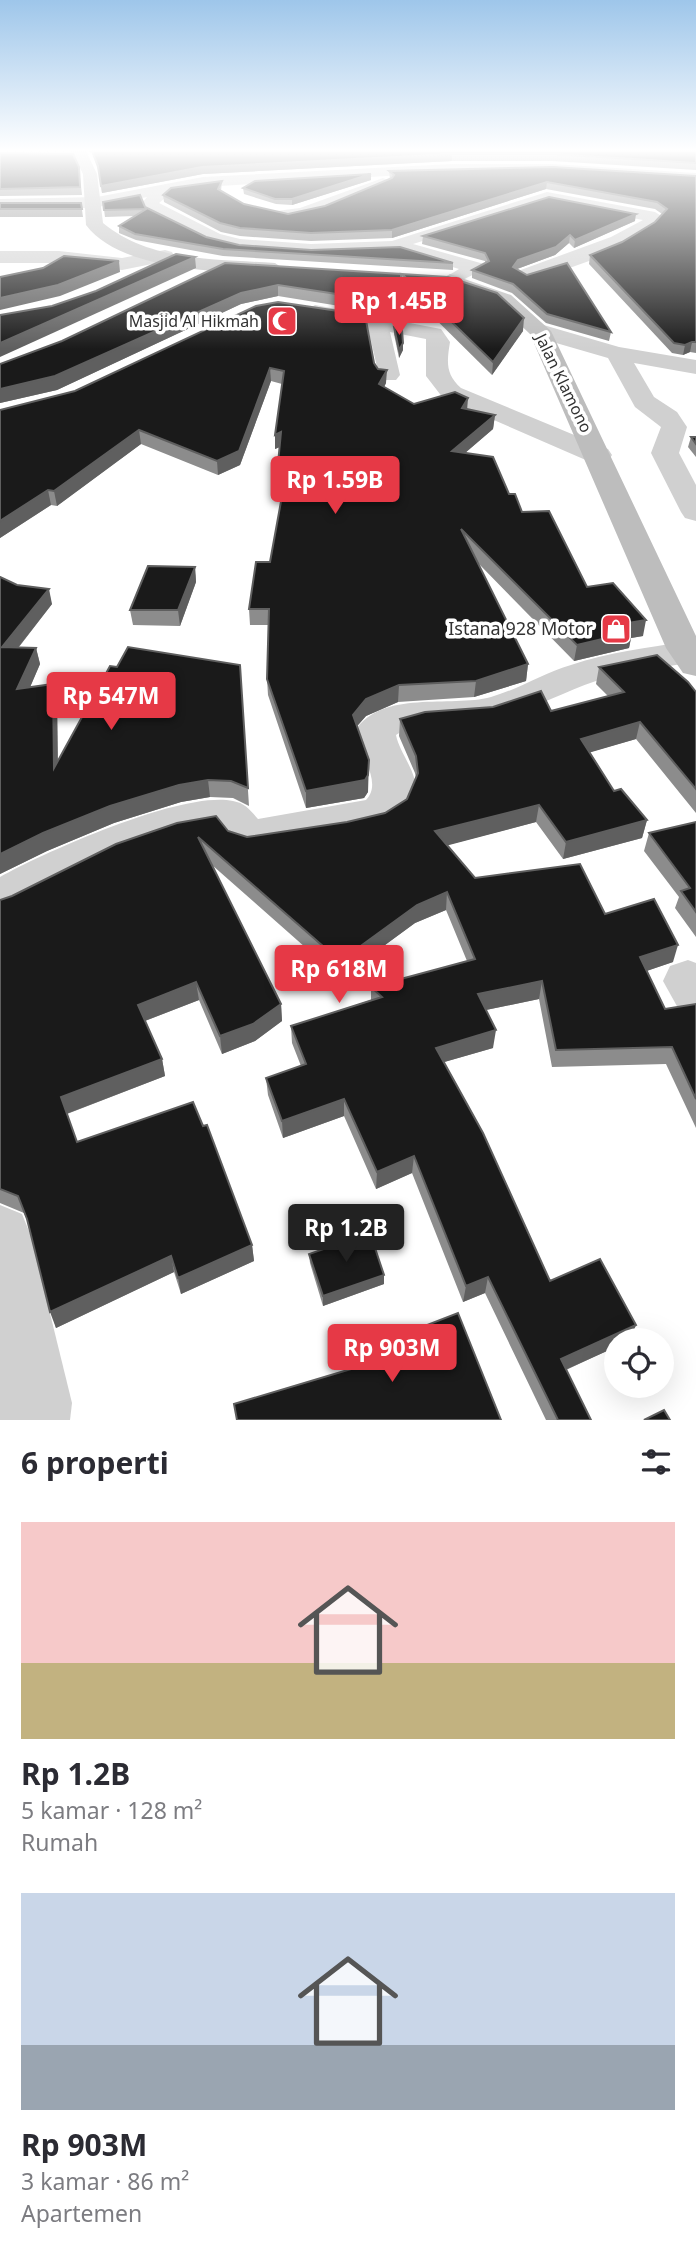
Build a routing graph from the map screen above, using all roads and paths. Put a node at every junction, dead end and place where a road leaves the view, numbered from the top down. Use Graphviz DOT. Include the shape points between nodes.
graph roads {
  1 [pos="94,217"];
  2 [pos="172,217"];
  3 [pos="479,217"];
  4 [pos="610,217"];
  5 [pos="651,217"];
  6 [pos="592,224"];
  7 [pos="400,246"];
  8 [pos="0,257"];
  9 [pos="170,257"];
  10 [pos="223,265"];
  11 [pos="322,271"];
  12 [pos="525,275"];
  13 [pos="419,276"];
  14 [pos="451,280"];
  15 [pos="187,282"];
  16 [pos="118,285"];
  17 [pos="291,307"];
  18 [pos="377,321"];
  19 [pos="540,331"];
  20 [pos="617,353"];
  21 [pos="696,367"];
  22 [pos="388,375"];
  23 [pos="598,455"];
  24 [pos="696,512"];
  25 [pos="691,659"];
  26 [pos="0,899"];
  27 [pos="0,1236"];
  28 [pos="35,1420"];
  1 -- 9 [label="main road" via="95,225 108,237"];
  2 -- 7 [label="street" via="214,238 286,248"];
  3 -- 7 [label="street" via="410,238"];
  4 -- 6 [label="street"];
  5 -- 12 [label="street" via="656,219 626,236"];
  7 -- 14 [label="street" via="483,266"];
  8 -- 9 [label="street" via="122,264"];
  9 -- 10 [label="main road"];
  9 -- 16 [label="street"];
  10 -- 11 [label="main road"];
  10 -- 15 [label="street"];
  13 -- 14 [label="main road, Jalan Klamono"];
  14 -- 19 [label="main road, Jalan Klamono" via="503,299"];
  17 -- 18 [label="street"];
  18 -- 22 [label="street"];
  18 -- 23 [label="street" via="435,337 439,342 434,372 452,393"];
  19 -- 20 [label="street"];
  19 -- 23 [label="main road, Jalan Klamono"];
  20 -- 21 [label="street"];
  20 -- 24 [label="street" via="644,402 668,417 674,427 665,453"];
  23 -- 25 [label="main road, Jalan Klamono"];
  25 -- 26 [label="street" via="581,673 514,704 481,712 385,723 375,731 379,751 395,781 393,798 381,811 248,836 230,815 209,814 146,832 37,876"];
  27 -- 28 [label="street" via="37,1403"];
}
